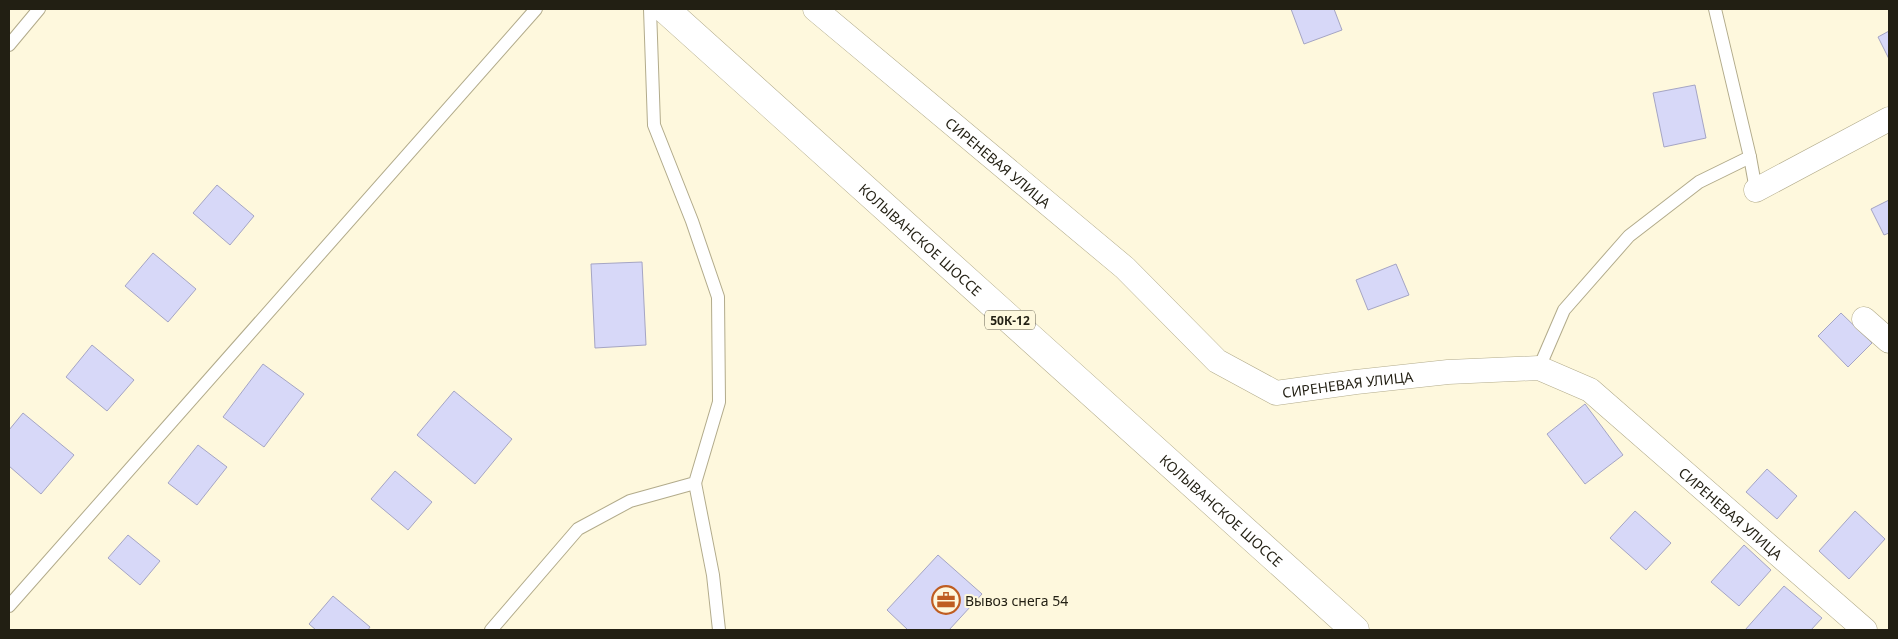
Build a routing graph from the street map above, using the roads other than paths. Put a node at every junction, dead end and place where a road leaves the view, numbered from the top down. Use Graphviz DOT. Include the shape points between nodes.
graph roads {
  1 [pos="39,9"];
  2 [pos="536,9"];
  3 [pos="650,9"];
  4 [pos="665,9"];
  5 [pos="816,9"];
  6 [pos="1715,9"];
  7 [pos="9,45"];
  8 [pos="1889,119"];
  9 [pos="1750,157"];
  10 [pos="1756,190"];
  11 [pos="1864,319"];
  12 [pos="1889,341"];
  13 [pos="1539,368"];
  14 [pos="695,483"];
  15 [pos="9,606"];
  16 [pos="491,630"];
  17 [pos="719,630"];
  18 [pos="1355,630"];
  19 [pos="1865,630"];
  1 -- 7 [label="lane"];
  2 -- 15 [label="lane"];
  3 -- 14 [label="lane" via="654,125 718,297 719,402"];
  4 -- 18 [label="main road, КОЛЫВАНСКОЕ ШОССЕ / 50К-12"];
  5 -- 13 [label="street, СИРЕНЕВАЯ УЛИЦА" via="1125,268 1217,361 1276,393 1448,372"];
  6 -- 9 [label="lane"];
  8 -- 10 [label="street"];
  9 -- 10 [label="lane"];
  9 -- 13 [label="lane" via="1699,182 1629,236 1564,310"];
  11 -- 12 [label="street"];
  13 -- 19 [label="street, СИРЕНЕВАЯ УЛИЦА" via="1590,390"];
  14 -- 16 [label="lane" via="630,501 578,529"];
  14 -- 17 [label="lane" via="713,575"];
}
